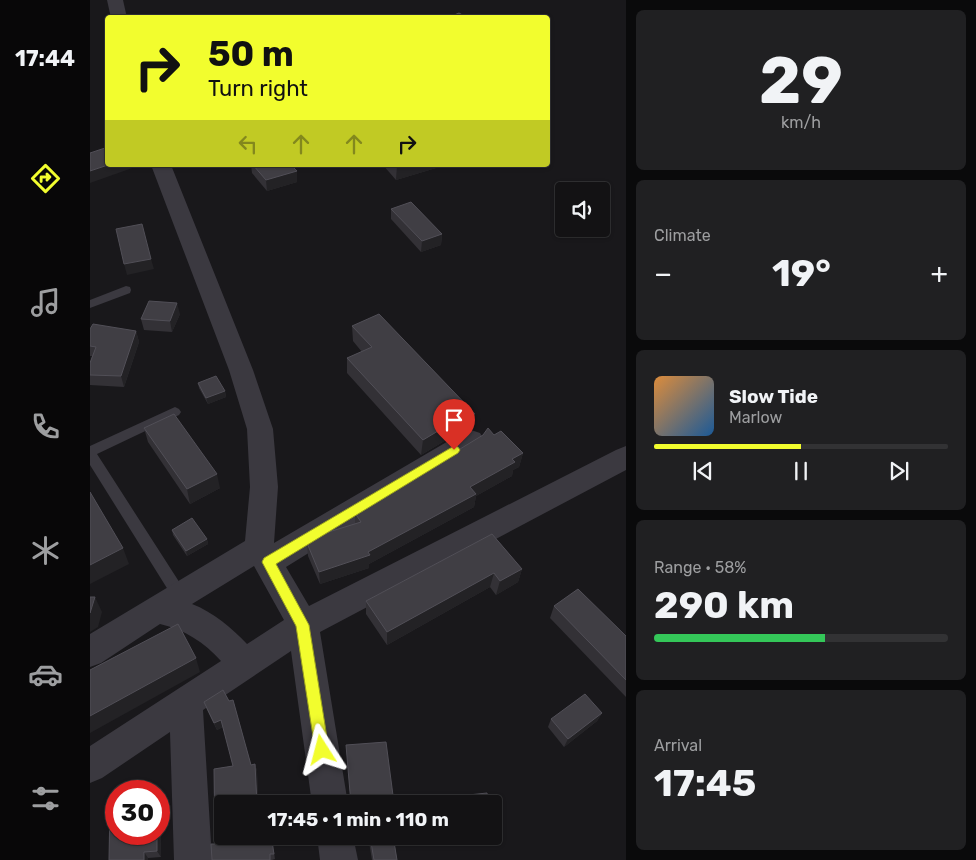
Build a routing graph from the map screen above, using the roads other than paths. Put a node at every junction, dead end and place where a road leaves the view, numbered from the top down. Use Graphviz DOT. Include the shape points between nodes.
graph roads {
  1 [pos="115,0"];
  2 [pos="118,15"];
  3 [pos="162,167"];
  4 [pos="126,290"];
  5 [pos="90,304"];
  6 [pos="175,412"];
  7 [pos="471,440"];
  8 [pos="90,453"];
  9 [pos="626,457"];
  10 [pos="264,555"];
  11 [pos="169,602"];
  12 [pos="303,625"];
  13 [pos="90,652"];
  14 [pos="245,664"];
  15 [pos="186,703"];
  16 [pos="90,766"];
  17 [pos="329,795"];
  18 [pos="336,845"];
  19 [pos="193,860"];
  20 [pos="339,860"];
  1 -- 2 [label="street"];
  3 -- 10 [label="street" via="241,370 260,429"];
  4 -- 5 [label="lane"];
  6 -- 8 [label="lane"];
  7 -- 10 [label="street"];
  8 -- 11 [label="lane"];
  9 -- 12 [label="street"];
  10 -- 11 [label="street"];
  10 -- 12 [label="street"];
  11 -- 13 [label="street"];
  11 -- 14 [label="street" via="223,640"];
  12 -- 14 [label="street"];
  12 -- 17 [label="street"];
  14 -- 15 [label="street"];
  15 -- 16 [label="street"];
  15 -- 19 [label="street"];
  18 -- 20 [label="street"];
}
